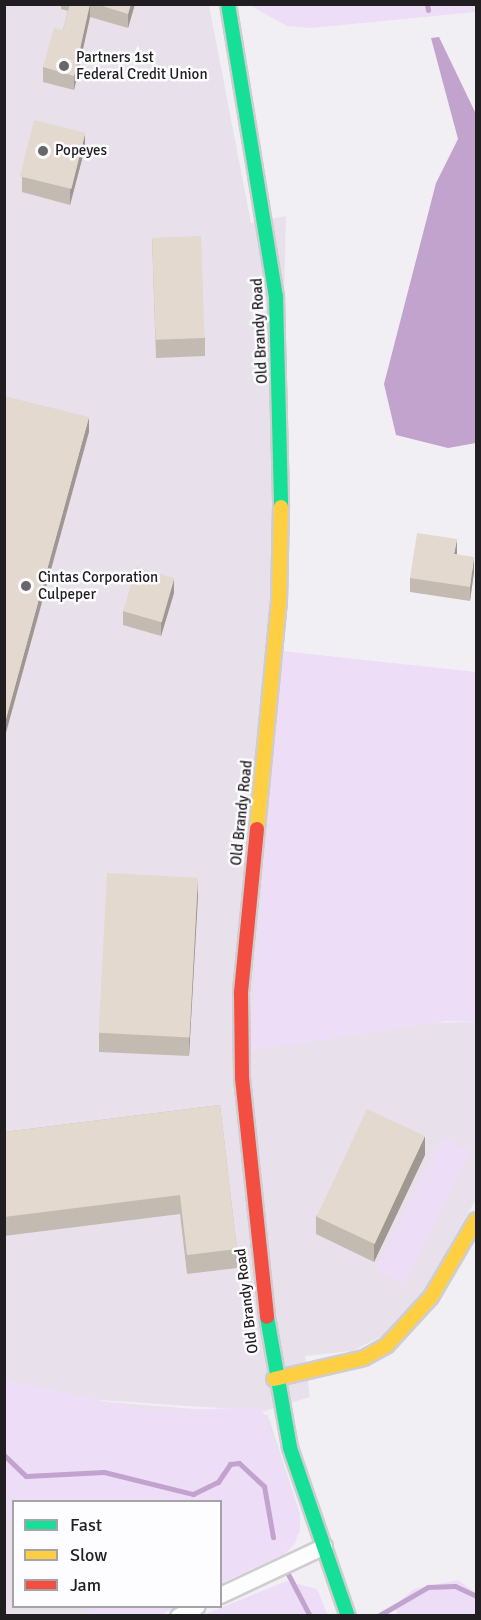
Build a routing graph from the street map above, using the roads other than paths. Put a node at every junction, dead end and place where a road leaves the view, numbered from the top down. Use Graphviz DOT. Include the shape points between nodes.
graph roads {
  1 [pos="228,4"];
  2 [pos="477,1220"];
  3 [pos="274,1379"];
  4 [pos="324,1546"];
  5 [pos="222,1594"];
  6 [pos="193,1608"];
  7 [pos="178,1616"];
  8 [pos="348,1616"];
  1 -- 3 [label="street, Old Brandy Road" via="267,225 280,370 279,602 240,1051"];
  2 -- 3 [label="street" via="426,1304 387,1345 364,1358"];
  3 -- 4 [label="street, Old Brandy Road" via="290,1448"];
  4 -- 5 [label="street"];
  4 -- 8 [label="street, Old Brandy Road"];
  6 -- 7 [label="street"];
}
